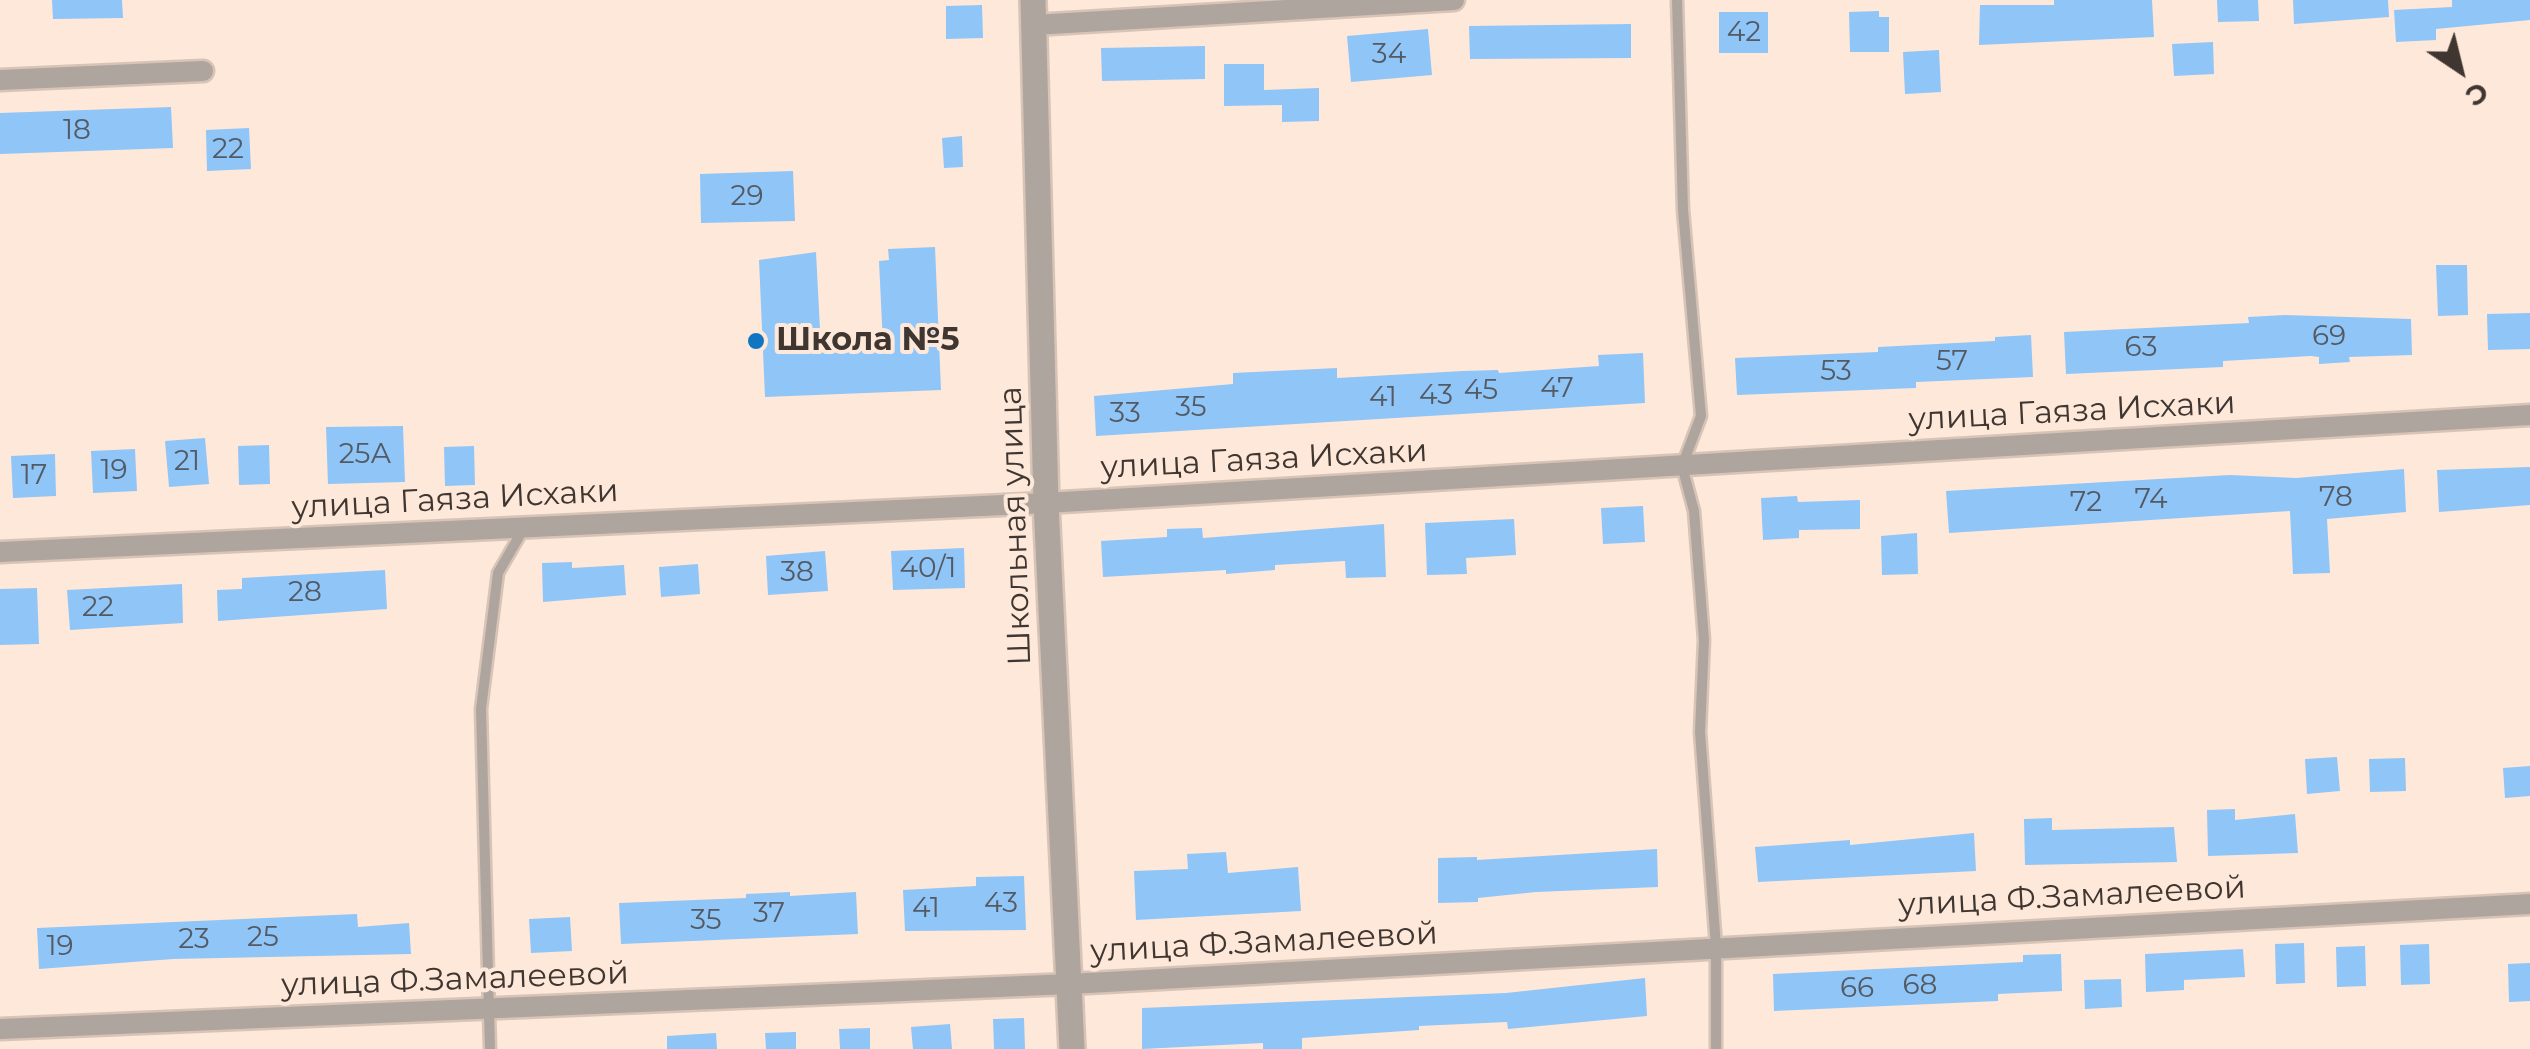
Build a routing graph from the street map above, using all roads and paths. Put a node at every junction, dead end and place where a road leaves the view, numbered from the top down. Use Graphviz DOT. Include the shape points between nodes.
graph roads {
  1 [pos="1454,0"];
  2 [pos="1677,0"];
  3 [pos="1034,13"];
  4 [pos="203,71"];
  5 [pos="0,80"];
  6 [pos="2530,415"];
  7 [pos="1682,466"];
  8 [pos="1046,502"];
  9 [pos="525,527"];
  10 [pos="0,552"];
  11 [pos="2530,904"];
  12 [pos="1716,946"];
  13 [pos="1070,984"];
  14 [pos="488,1008"];
  15 [pos="0,1029"];
  16 [pos="490,1049"];
  17 [pos="1072,1049"];
  18 [pos="1716,1049"];
  1 -- 3 [label="street"];
  2 -- 7 [label="lane" via="1683,210 1701,416"];
  3 -- 8 [label="street, Школьная улица"];
  4 -- 5 [label="street"];
  6 -- 7 [label="street, улица Гаяза Исхаки"];
  7 -- 8 [label="street, улица Гаяза Исхаки"];
  7 -- 12 [label="lane" via="1694,511 1704,640 1700,732"];
  8 -- 9 [label="street, улица Гаяза Исхаки"];
  8 -- 13 [label="street, Школьная улица"];
  9 -- 10 [label="street, улица Гаяза Исхаки"];
  9 -- 14 [label="lane" via="498,572 481,708"];
  11 -- 12 [label="street, улица Ф.Замалеевой"];
  12 -- 13 [label="street, улица Ф.Замалеевой"];
  12 -- 18 [label="lane"];
  13 -- 14 [label="street, улица Ф.Замалеевой"];
  13 -- 17 [label="street, Школьная улица"];
  14 -- 15 [label="street, улица Ф.Замалеевой"];
  14 -- 16 [label="lane"];
}
